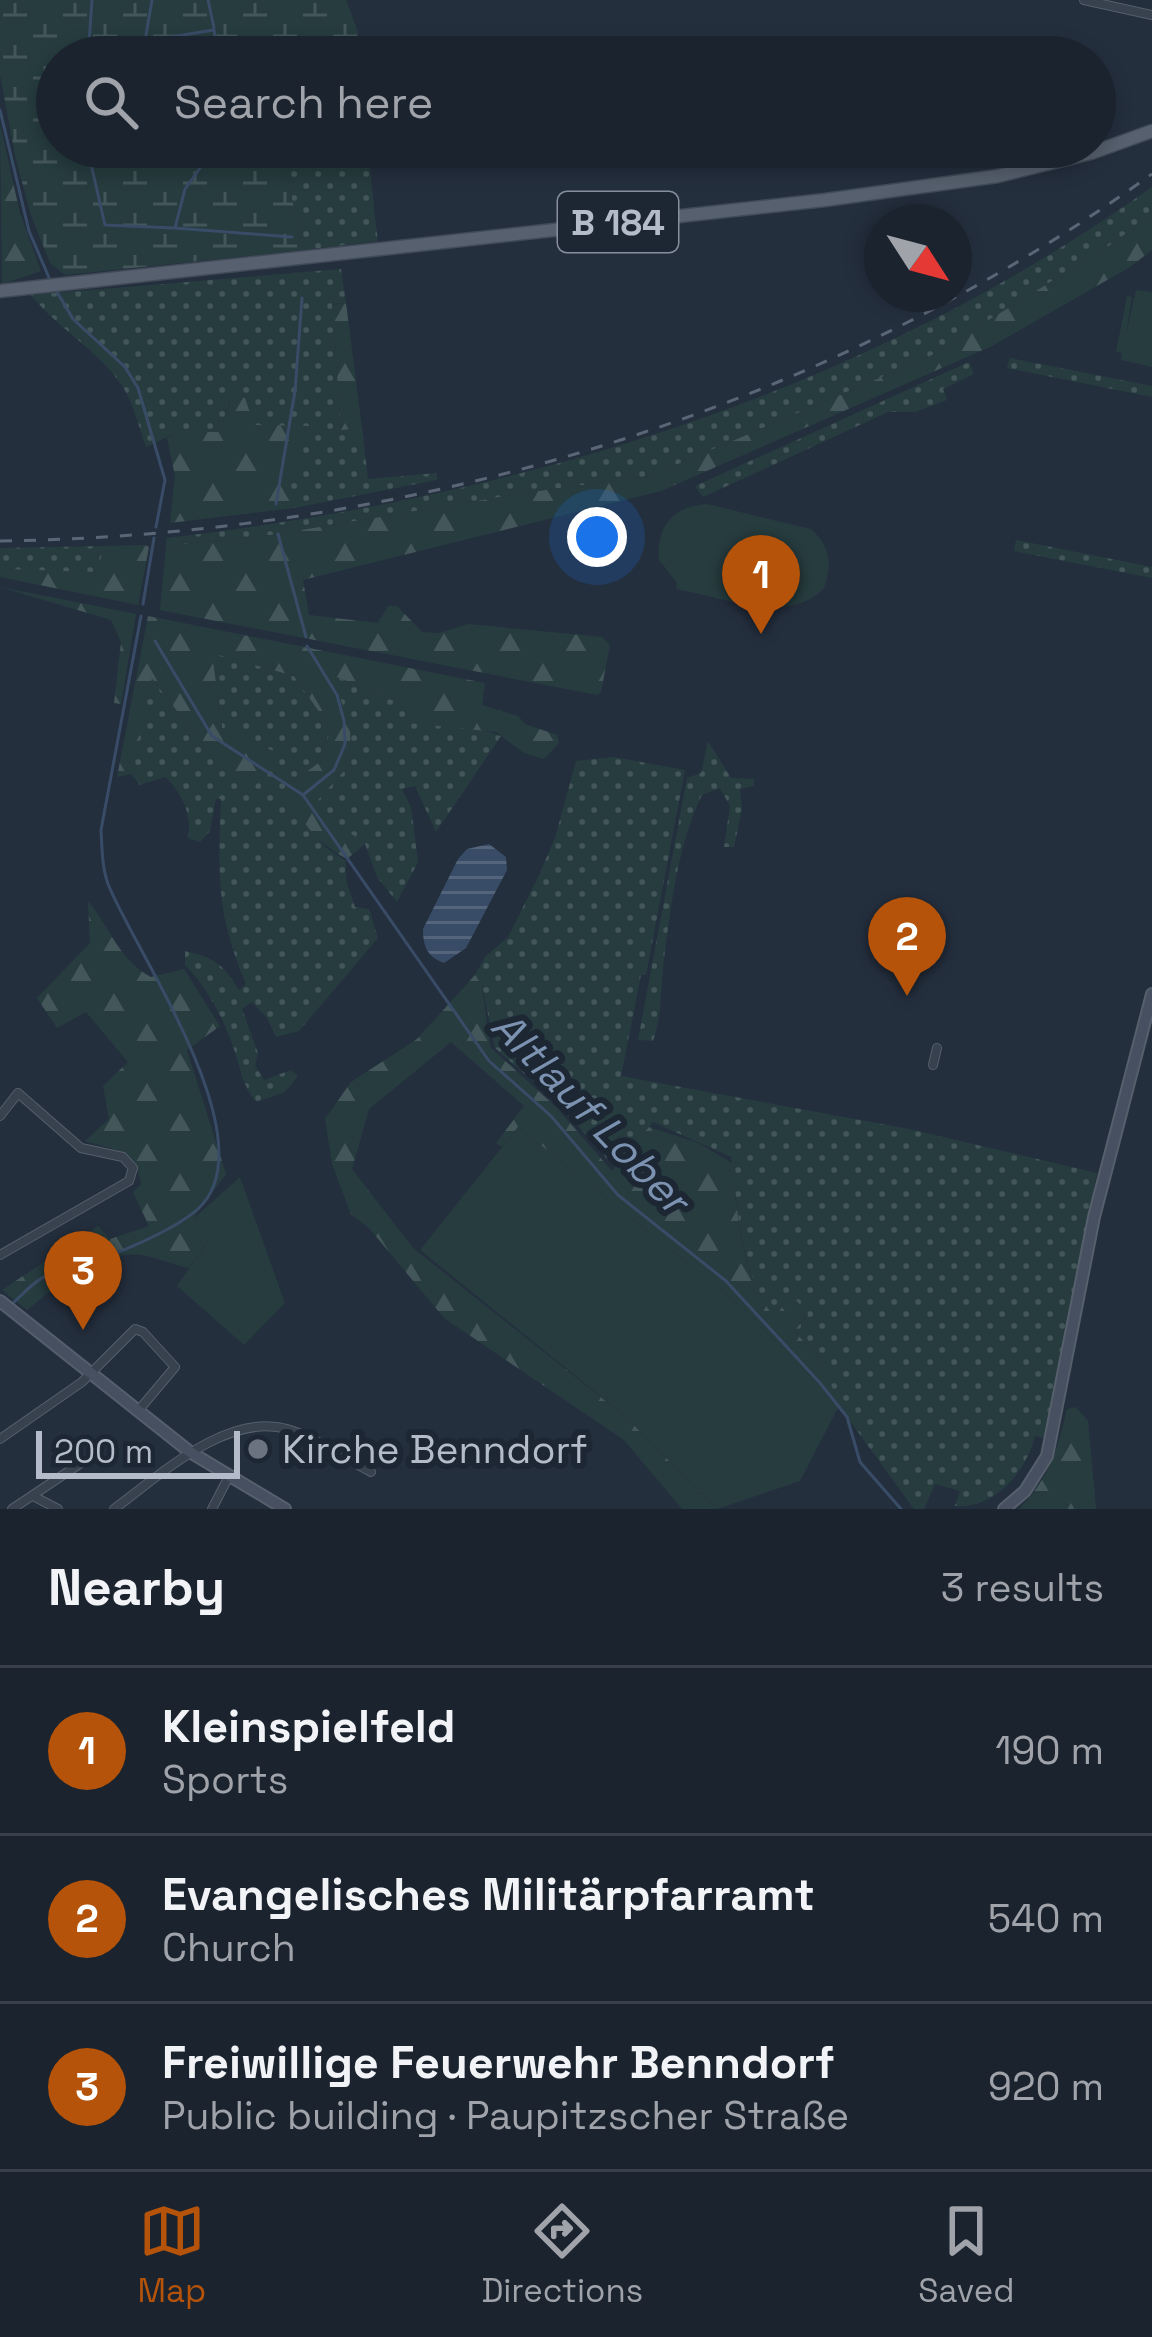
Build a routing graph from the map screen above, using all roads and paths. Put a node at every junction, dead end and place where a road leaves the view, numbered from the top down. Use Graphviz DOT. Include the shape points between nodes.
graph roads {
  1 [pos="1084,0"];
  2 [pos="1152,15"];
  3 [pos="1152,131"];
  4 [pos="1116,144"];
  5 [pos="1030,168"];
  6 [pos="0,291"];
  7 [pos="1152,994"];
  8 [pos="937,1048"];
  9 [pos="933,1065"];
  10 [pos="0,1116"];
  11 [pos="0,1255"];
  12 [pos="0,1301"];
  13 [pos="91,1373"];
  14 [pos="138,1411"];
  15 [pos="0,1439"];
  16 [pos="190,1452"];
  17 [pos="81,1462"];
  18 [pos="371,1472"];
  19 [pos="228,1478"];
  20 [pos="32,1495"];
  21 [pos="12,1509"];
  22 [pos="58,1509"];
  23 [pos="114,1509"];
  24 [pos="212,1509"];
  25 [pos="285,1509"];
  26 [pos="1004,1509"];
  1 -- 2 [label="street"];
  3 -- 4 [label="main road, B 184"];
  5 -- 6 [label="main road, B 184" via="802,202"];
  7 -- 26 [label="street" via="1094,1217 1047,1456"];
  8 -- 9 [label="street"];
  10 -- 11 [label="street" via="18,1093 80,1148 130,1162 133,1176"];
  12 -- 13 [label="street"];
  13 -- 14 [label="street"];
  13 -- 14 [label="street" via="131,1331 143,1332 176,1367"];
  13 -- 15 [label="street"];
  14 -- 16 [label="street"];
  16 -- 18 [label="street" via="272,1426"];
  16 -- 19 [label="street"];
  16 -- 23 [label="street"];
  17 -- 20 [label="street"];
  19 -- 24 [label="street"];
  19 -- 25 [label="street"];
  20 -- 21 [label="street"];
  20 -- 22 [label="street"];
}
